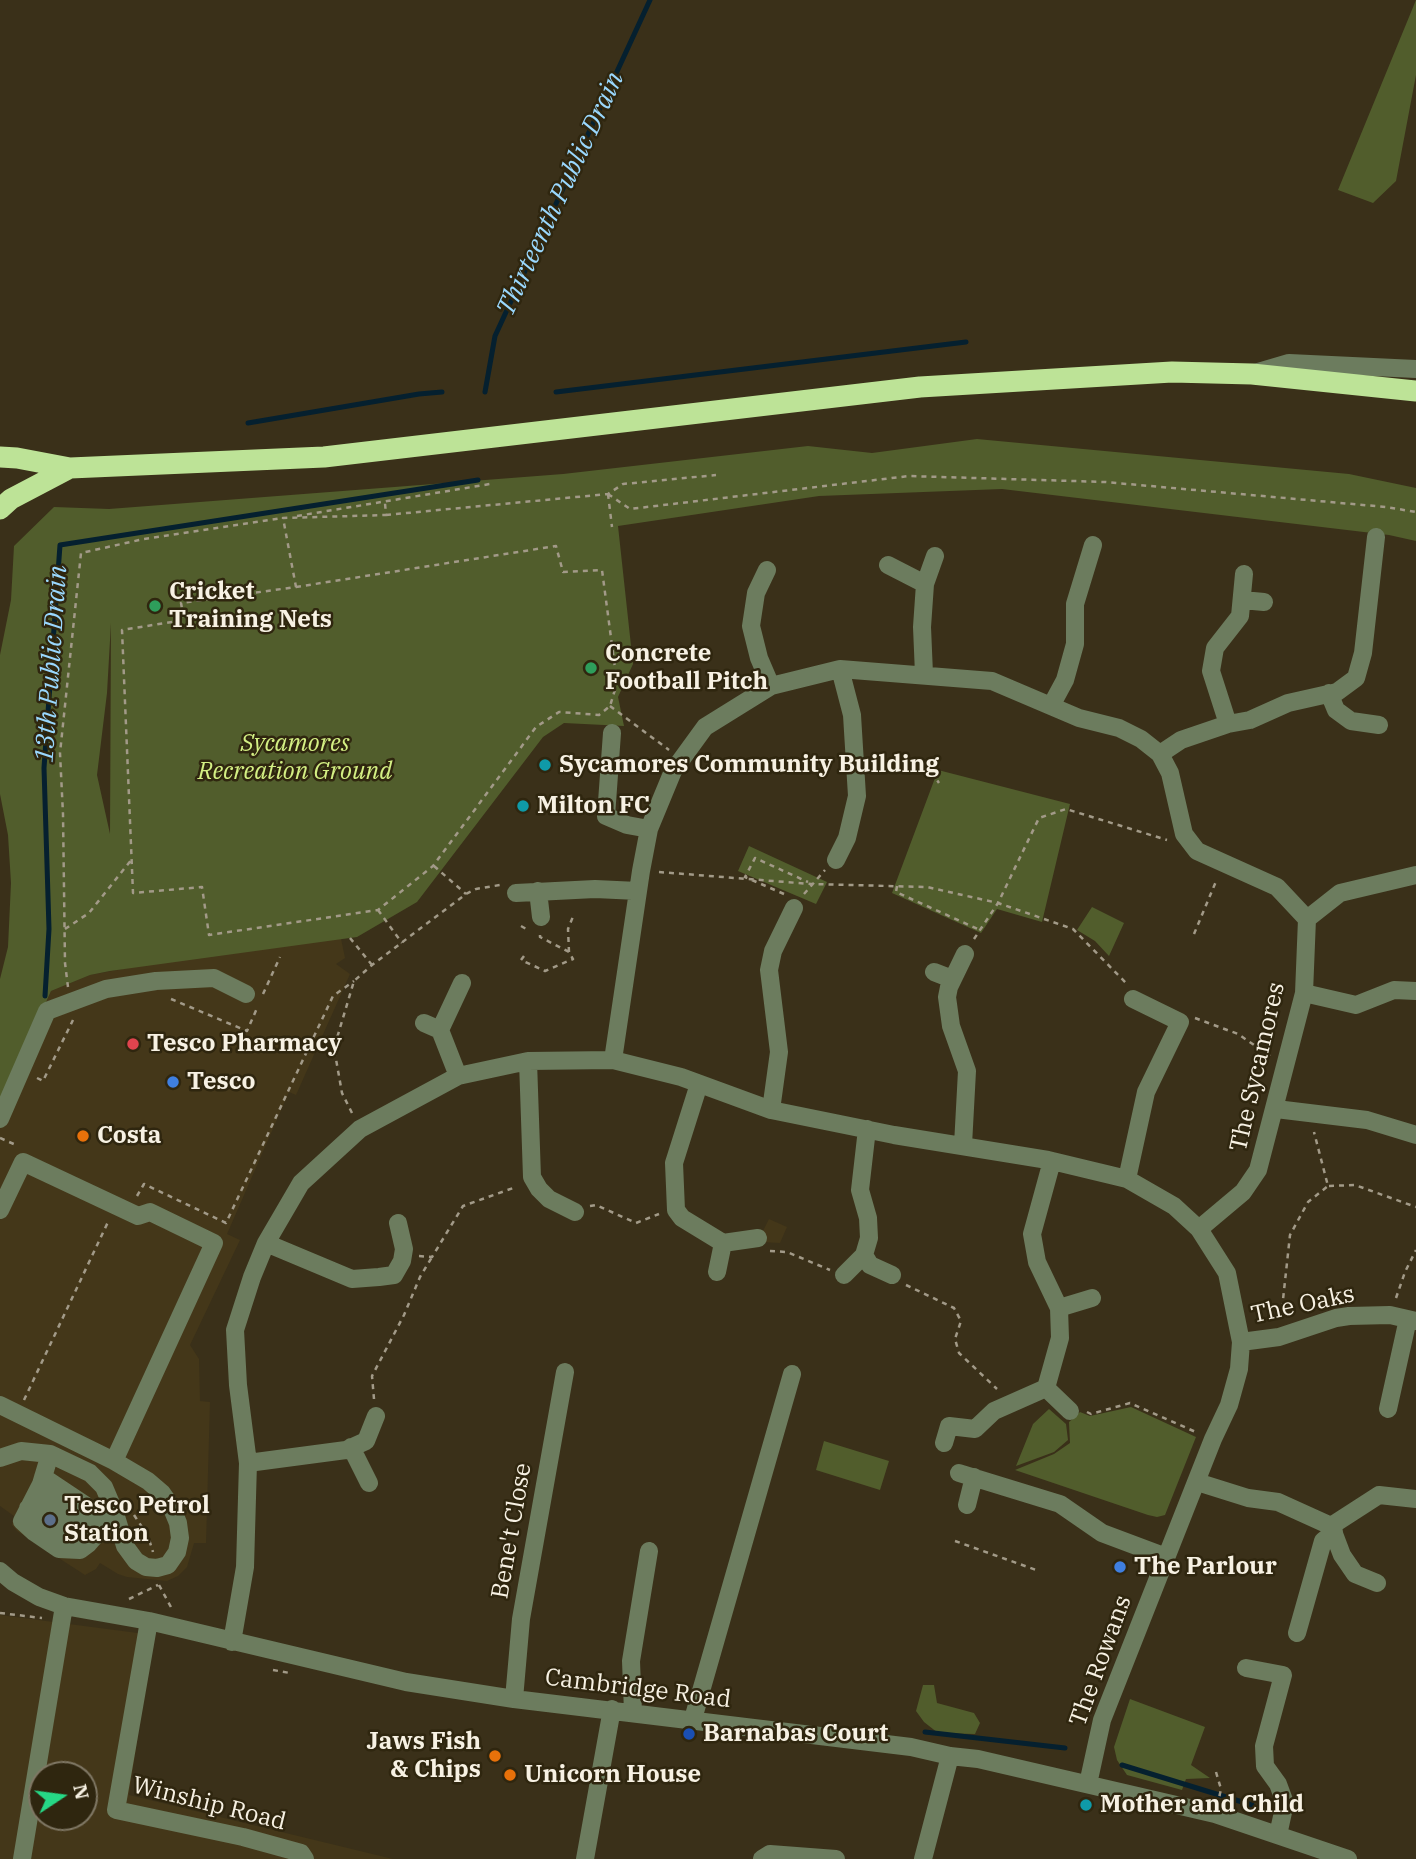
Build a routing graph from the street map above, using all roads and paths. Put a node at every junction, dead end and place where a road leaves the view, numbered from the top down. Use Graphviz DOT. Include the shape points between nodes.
graph roads {
  1 [pos="1416,369"];
  2 [pos="1252,374"];
  3 [pos="1416,391"];
  4 [pos="0,457"];
  5 [pos="70,468"];
  6 [pos="716,475"];
  7 [pos="489,484"];
  8 [pos="608,494"];
  9 [pos="385,503"];
  10 [pos="0,509"];
  11 [pos="1416,512"];
  12 [pos="386,515"];
  13 [pos="283,518"];
  14 [pos="612,527"];
  15 [pos="1376,537"];
  16 [pos="1093,545"];
  17 [pos="935,556"];
  18 [pos="888,565"];
  19 [pos="766,570"];
  20 [pos="1244,574"];
  21 [pos="925,584"];
  22 [pos="296,587"];
  23 [pos="1242,600"];
  24 [pos="1264,602"];
  25 [pos="840,669"];
  26 [pos="924,674"];
  27 [pos="771,686"];
  28 [pos="1329,693"];
  29 [pos="610,706"];
  30 [pos="1051,706"];
  31 [pos="1228,724"];
  32 [pos="1379,726"];
  33 [pos="612,733"];
  34 [pos="1160,754"];
  35 [pos="681,759"];
  36 [pos="926,764"];
  37 [pos="939,783"];
  38 [pos="649,829"];
  39 [pos="1184,834"];
  40 [pos="132,859"];
  41 [pos="836,860"];
  42 [pos="1225,863"];
  43 [pos="433,866"];
  44 [pos="641,871"];
  45 [pos="1416,875"];
  46 [pos="745,877"];
  47 [pos="811,884"];
  48 [pos="897,886"];
  49 [pos="513,888"];
  50 [pos="538,891"];
  51 [pos="638,891"];
  52 [pos="466,894"];
  53 [pos="998,903"];
  54 [pos="797,904"];
  55 [pos="378,910"];
  56 [pos="574,914"];
  57 [pos="541,917"];
  58 [pos="1307,919"];
  59 [pos="65,929"];
  60 [pos="980,930"];
  61 [pos="1194,934"];
  62 [pos="350,938"];
  63 [pos="402,943"];
  64 [pos="569,952"];
  65 [pos="965,954"];
  66 [pos="524,956"];
  67 [pos="372,965"];
  68 [pos="934,972"];
  69 [pos="952,979"];
  70 [pos="354,981"];
  71 [pos="462,983"];
  72 [pos="69,990"];
  73 [pos="1416,991"];
  74 [pos="1132,993"];
  75 [pos="1304,993"];
  76 [pos="246,994"];
  77 [pos="77,1011"];
  78 [pos="1194,1017"];
  79 [pos="613,1060"];
  80 [pos="528,1061"];
  81 [pos="1285,1066"];
  82 [pos="458,1076"];
  83 [pos="34,1077"];
  84 [pos="699,1083"];
  85 [pos="1276,1108"];
  86 [pos="771,1110"];
  87 [pos="1309,1111"];
  88 [pos="0,1119"];
  89 [pos="360,1129"];
  90 [pos="867,1129"];
  91 [pos="1416,1135"];
  92 [pos="963,1145"];
  93 [pos="1052,1161"];
  94 [pos="1127,1179"];
  95 [pos="533,1180"];
  96 [pos="1328,1186"];
  97 [pos="135,1200"];
  98 [pos="1416,1207"];
  99 [pos="582,1209"];
  100 [pos="0,1210"];
  101 [pos="676,1210"];
  102 [pos="112,1213"];
  103 [pos="398,1223"];
  104 [pos="1199,1228"];
  105 [pos="266,1242"];
  106 [pos="723,1243"];
  107 [pos="762,1244"];
  108 [pos="1416,1250"];
  109 [pos="864,1255"];
  110 [pos="432,1257"];
  111 [pos="402,1261"];
  112 [pos="717,1272"];
  113 [pos="844,1275"];
  114 [pos="892,1275"];
  115 [pos="1092,1298"];
  116 [pos="1059,1308"];
  117 [pos="1390,1315"];
  118 [pos="1412,1320"];
  119 [pos="1279,1337"];
  120 [pos="1241,1342"];
  121 [pos="565,1372"];
  122 [pos="792,1374"];
  123 [pos="1046,1388"];
  124 [pos="0,1405"];
  125 [pos="20,1409"];
  126 [pos="1388,1409"];
  127 [pos="1070,1411"];
  128 [pos="376,1416"];
  129 [pos="944,1443"];
  130 [pos="351,1447"];
  131 [pos="50,1454"];
  132 [pos="0,1458"];
  133 [pos="248,1463"];
  134 [pos="123,1468"];
  135 [pos="1197,1482"];
  136 [pos="369,1483"];
  137 [pos="36,1493"];
  138 [pos="1416,1499"];
  139 [pos="967,1505"];
  140 [pos="115,1513"];
  141 [pos="1333,1529"];
  142 [pos="96,1535"];
  143 [pos="955,1541"];
  144 [pos="649,1550"];
  145 [pos="1166,1557"];
  146 [pos="0,1570"];
  147 [pos="1039,1571"];
  148 [pos="1377,1583"];
  149 [pos="159,1585"];
  150 [pos="64,1606"];
  151 [pos="175,1615"];
  152 [pos="149,1621"];
  153 [pos="1297,1633"];
  154 [pos="232,1642"];
  155 [pos="1246,1668"];
  156 [pos="514,1699"];
  157 [pos="612,1709"];
  158 [pos="633,1712"];
  159 [pos="693,1719"];
  160 [pos="950,1756"];
  161 [pos="1216,1772"];
  162 [pos="1087,1784"];
  163 [pos="1219,1797"];
  164 [pos="1278,1835"];
  165 [pos="22,1859"];
  166 [pos="305,1859"];
  167 [pos="585,1859"];
  168 [pos="762,1859"];
  169 [pos="836,1859"];
  170 [pos="923,1859"];
  171 [pos="1348,1859"];
  1 -- 2 [label="street" via="1289,363"];
  2 -- 3 [label="highway"];
  2 -- 5 [label="highway" via="1172,372 920,387 324,457"];
  4 -- 5 [label="highway"];
  5 -- 10 [label="highway"];
  6 -- 8 [label="path" via="623,484"];
  7 -- 9 [label="path"];
  8 -- 11 [label="path" via="630,509 909,476 1105,482"];
  8 -- 12 [label="path"];
  8 -- 14 [label="path"];
  9 -- 12 [label="path"];
  9 -- 13 [label="path"];
  12 -- 13 [label="path"];
  13 -- 22 [label="path"];
  13 -- 59 [label="path" via="144,538 81,553 60,753"];
  15 -- 28 [label="street" via="1356,678"];
  16 -- 30 [label="street" via="1075,604 1075,644 1065,680"];
  17 -- 21 [label="street"];
  18 -- 21 [label="street"];
  19 -- 27 [label="street" via="756,593 751,626"];
  20 -- 23 [label="street"];
  21 -- 26 [label="street"];
  22 -- 29 [label="path" via="556,546 563,572 602,570 617,683"];
  22 -- 40 [label="path" via="181,603 184,620 122,630"];
  23 -- 24 [label="street"];
  23 -- 31 [label="street" via="1240,617 1215,648 1212,671"];
  25 -- 26 [label="street"];
  25 -- 27 [label="street"];
  25 -- 41 [label="street" via="852,715 857,796"];
  26 -- 30 [label="street" via="992,681"];
  27 -- 35 [label="street" via="705,727"];
  28 -- 31 [label="street"];
  28 -- 32 [label="street" via="1336,710 1351,721"];
  29 -- 35 [label="path"];
  29 -- 43 [label="path" via="599,715 559,712 536,727"];
  30 -- 34 [label="street" via="1119,728"];
  31 -- 34 [label="street" via="1181,740"];
  33 -- 38 [label="street" via="600,813"];
  34 -- 39 [label="street" via="1170,773"];
  35 -- 38 [label="street"];
  36 -- 37 [label="path"];
  38 -- 44 [label="street"];
  39 -- 42 [label="street" via="1197,850"];
  39 -- 53 [label="path" via="1166,841 1066,809 1051,812 1039,818"];
  40 -- 55 [label="path" via="133,893 202,887 209,934"];
  40 -- 59 [label="path" via="89,913"];
  41 -- 47 [label="path"];
  42 -- 58 [label="street" via="1277,887"];
  42 -- 61 [label="path"];
  43 -- 52 [label="path"];
  43 -- 55 [label="path"];
  44 -- 46 [label="path"];
  44 -- 51 [label="street"];
  45 -- 58 [label="street" via="1340,893"];
  46 -- 47 [label="path"];
  46 -- 47 [label="path" via="755,858"];
  46 -- 54 [label="path"];
  47 -- 48 [label="path"];
  47 -- 54 [label="path"];
  48 -- 53 [label="path" via="927,887"];
  48 -- 60 [label="path" via="896,892"];
  49 -- 50 [label="street"];
  49 -- 52 [label="path" via="476,889"];
  50 -- 51 [label="street"];
  50 -- 57 [label="street"];
  51 -- 79 [label="street"];
  52 -- 63 [label="path"];
  53 -- 60 [label="path"];
  53 -- 74 [label="path" via="1073,929"];
  54 -- 86 [label="street" via="773,951 769,970 779,1052"];
  55 -- 63 [label="path"];
  56 -- 64 [label="path" via="568,929"];
  57 -- 64 [label="path" via="540,937"];
  58 -- 75 [label="street, The Sycamores"];
  59 -- 72 [label="path"];
  60 -- 65 [label="path"];
  62 -- 67 [label="path"];
  63 -- 67 [label="path"];
  64 -- 66 [label="path" via="573,959 545,971 521,960"];
  65 -- 69 [label="street"];
  67 -- 70 [label="path"];
  68 -- 69 [label="street"];
  69 -- 92 [label="street" via="948,1011 967,1071"];
  70 -- 89 [label="path" via="334,1048 342,1093"];
  70 -- 97 [label="path" via="333,996 226,1223 144,1184"];
  71 -- 82 [label="street" via="432,1027"];
  73 -- 75 [label="street" via="1395,990 1356,1005"];
  74 -- 94 [label="street" via="1180,1022 1146,1092"];
  75 -- 81 [label="street, The Sycamores"];
  76 -- 88 [label="street" via="214,978 156,981 106,989 47,1011"];
  77 -- 83 [label="path" via="43,1081"];
  78 -- 81 [label="path" via="1238,1034"];
  79 -- 80 [label="street, The Rowans"];
  79 -- 84 [label="street, The Rowans"];
  80 -- 82 [label="street, The Rowans"];
  80 -- 95 [label="street"];
  81 -- 85 [label="street, The Sycamores"];
  82 -- 89 [label="street, The Rowans"];
  84 -- 86 [label="street, The Rowans"];
  84 -- 101 [label="street" via="674,1163"];
  85 -- 87 [label="street"];
  85 -- 104 [label="street, The Sycamores" via="1258,1170 1243,1192"];
  86 -- 90 [label="street, The Rowans"];
  87 -- 91 [label="street" via="1367,1120"];
  87 -- 96 [label="path"];
  89 -- 105 [label="street, The Rowans" via="301,1183"];
  90 -- 92 [label="street, The Rowans"];
  90 -- 109 [label="street" via="860,1190 868,1218"];
  92 -- 93 [label="street, The Rowans"];
  93 -- 94 [label="street, The Rowans"];
  93 -- 116 [label="street" via="1032,1234 1037,1262"];
  94 -- 104 [label="street, The Rowans" via="1174,1206"];
  95 -- 99 [label="street" via="546,1205"];
  95 -- 110 [label="path" via="463,1206"];
  96 -- 98 [label="path" via="1355,1185"];
  96 -- 119 [label="path" via="1308,1202 1290,1235"];
  99 -- 101 [label="path" via="596,1205 636,1223"];
  100 -- 134 [label="street" via="23,1162 138,1216 150,1212 214,1243"];
  101 -- 106 [label="street"];
  102 -- 125 [label="path"];
  103 -- 111 [label="street"];
  104 -- 120 [label="street, The Rowans" via="1227,1273"];
  105 -- 111 [label="street" via="352,1279 394,1275"];
  105 -- 133 [label="street, The Rowans" via="235,1330"];
  106 -- 107 [label="street"];
  106 -- 112 [label="street"];
  107 -- 113 [label="path"];
  108 -- 117 [label="path"];
  109 -- 113 [label="street"];
  109 -- 114 [label="street" via="870,1265"];
  110 -- 111 [label="path"];
  110 -- 128 [label="path" via="372,1376"];
  115 -- 116 [label="street"];
  116 -- 123 [label="street" via="1060,1338"];
  117 -- 118 [label="street, The Oaks"];
  117 -- 119 [label="street, The Oaks" via="1336,1318"];
  118 -- 126 [label="street"];
  119 -- 120 [label="street, The Oaks"];
  120 -- 135 [label="street, The Rowans" via="1229,1405"];
  121 -- 156 [label="street, Bene't Close" via="521,1619"];
  122 -- 159 [label="street"];
  123 -- 127 [label="street"];
  123 -- 129 [label="street" via="994,1411 975,1429 949,1426"];
  124 -- 134 [label="street"];
  128 -- 130 [label="street" via="366,1441"];
  130 -- 133 [label="street"];
  130 -- 136 [label="street"];
  131 -- 132 [label="street" via="21,1451"];
  131 -- 137 [label="street"];
  131 -- 140 [label="street" via="90,1472"];
  133 -- 154 [label="street, The Rowans" via="245,1567"];
  134 -- 140 [label="street" via="162,1493 180,1538 167,1565 146,1567 136,1561 125,1546"];
  135 -- 141 [label="street" via="1279,1502"];
  135 -- 145 [label="street, The Rowans"];
  137 -- 142 [label="street" via="85,1505"];
  137 -- 142 [label="street" via="22,1521 34,1532 59,1549 80,1550"];
  138 -- 141 [label="street" via="1379,1495"];
  139 -- 145 [label="street" via="966,1475 1060,1504 1102,1533"];
  140 -- 142 [label="street"];
  141 -- 148 [label="street" via="1355,1574"];
  141 -- 153 [label="street" via="1323,1541"];
  143 -- 147 [label="path"];
  144 -- 158 [label="street" via="631,1661"];
  145 -- 162 [label="street, The Rowans" via="1102,1720"];
  146 -- 150 [label="street, Cambridge Road" via="39,1597"];
  149 -- 151 [label="path"];
  150 -- 152 [label="street, Cambridge Road"];
  150 -- 165 [label="street"];
  152 -- 154 [label="street, Cambridge Road"];
  152 -- 166 [label="street, Winship Road" via="116,1810 243,1837 301,1853"];
  154 -- 156 [label="street, Cambridge Road" via="406,1682"];
  155 -- 164 [label="street" via="1283,1675 1264,1746 1265,1766 1285,1803"];
  156 -- 157 [label="street, Cambridge Road"];
  157 -- 158 [label="street, Cambridge Road"];
  157 -- 167 [label="street"];
  158 -- 159 [label="street, Cambridge Road"];
  159 -- 160 [label="street, Cambridge Road"];
  160 -- 162 [label="street, Cambridge Road"];
  160 -- 170 [label="street"];
  161 -- 163 [label="path"];
  162 -- 164 [label="street, Cambridge Road" via="1214,1814"];
  164 -- 171 [label="street, Cambridge Road"];
  168 -- 169 [label="street" via="770,1854"];
}
